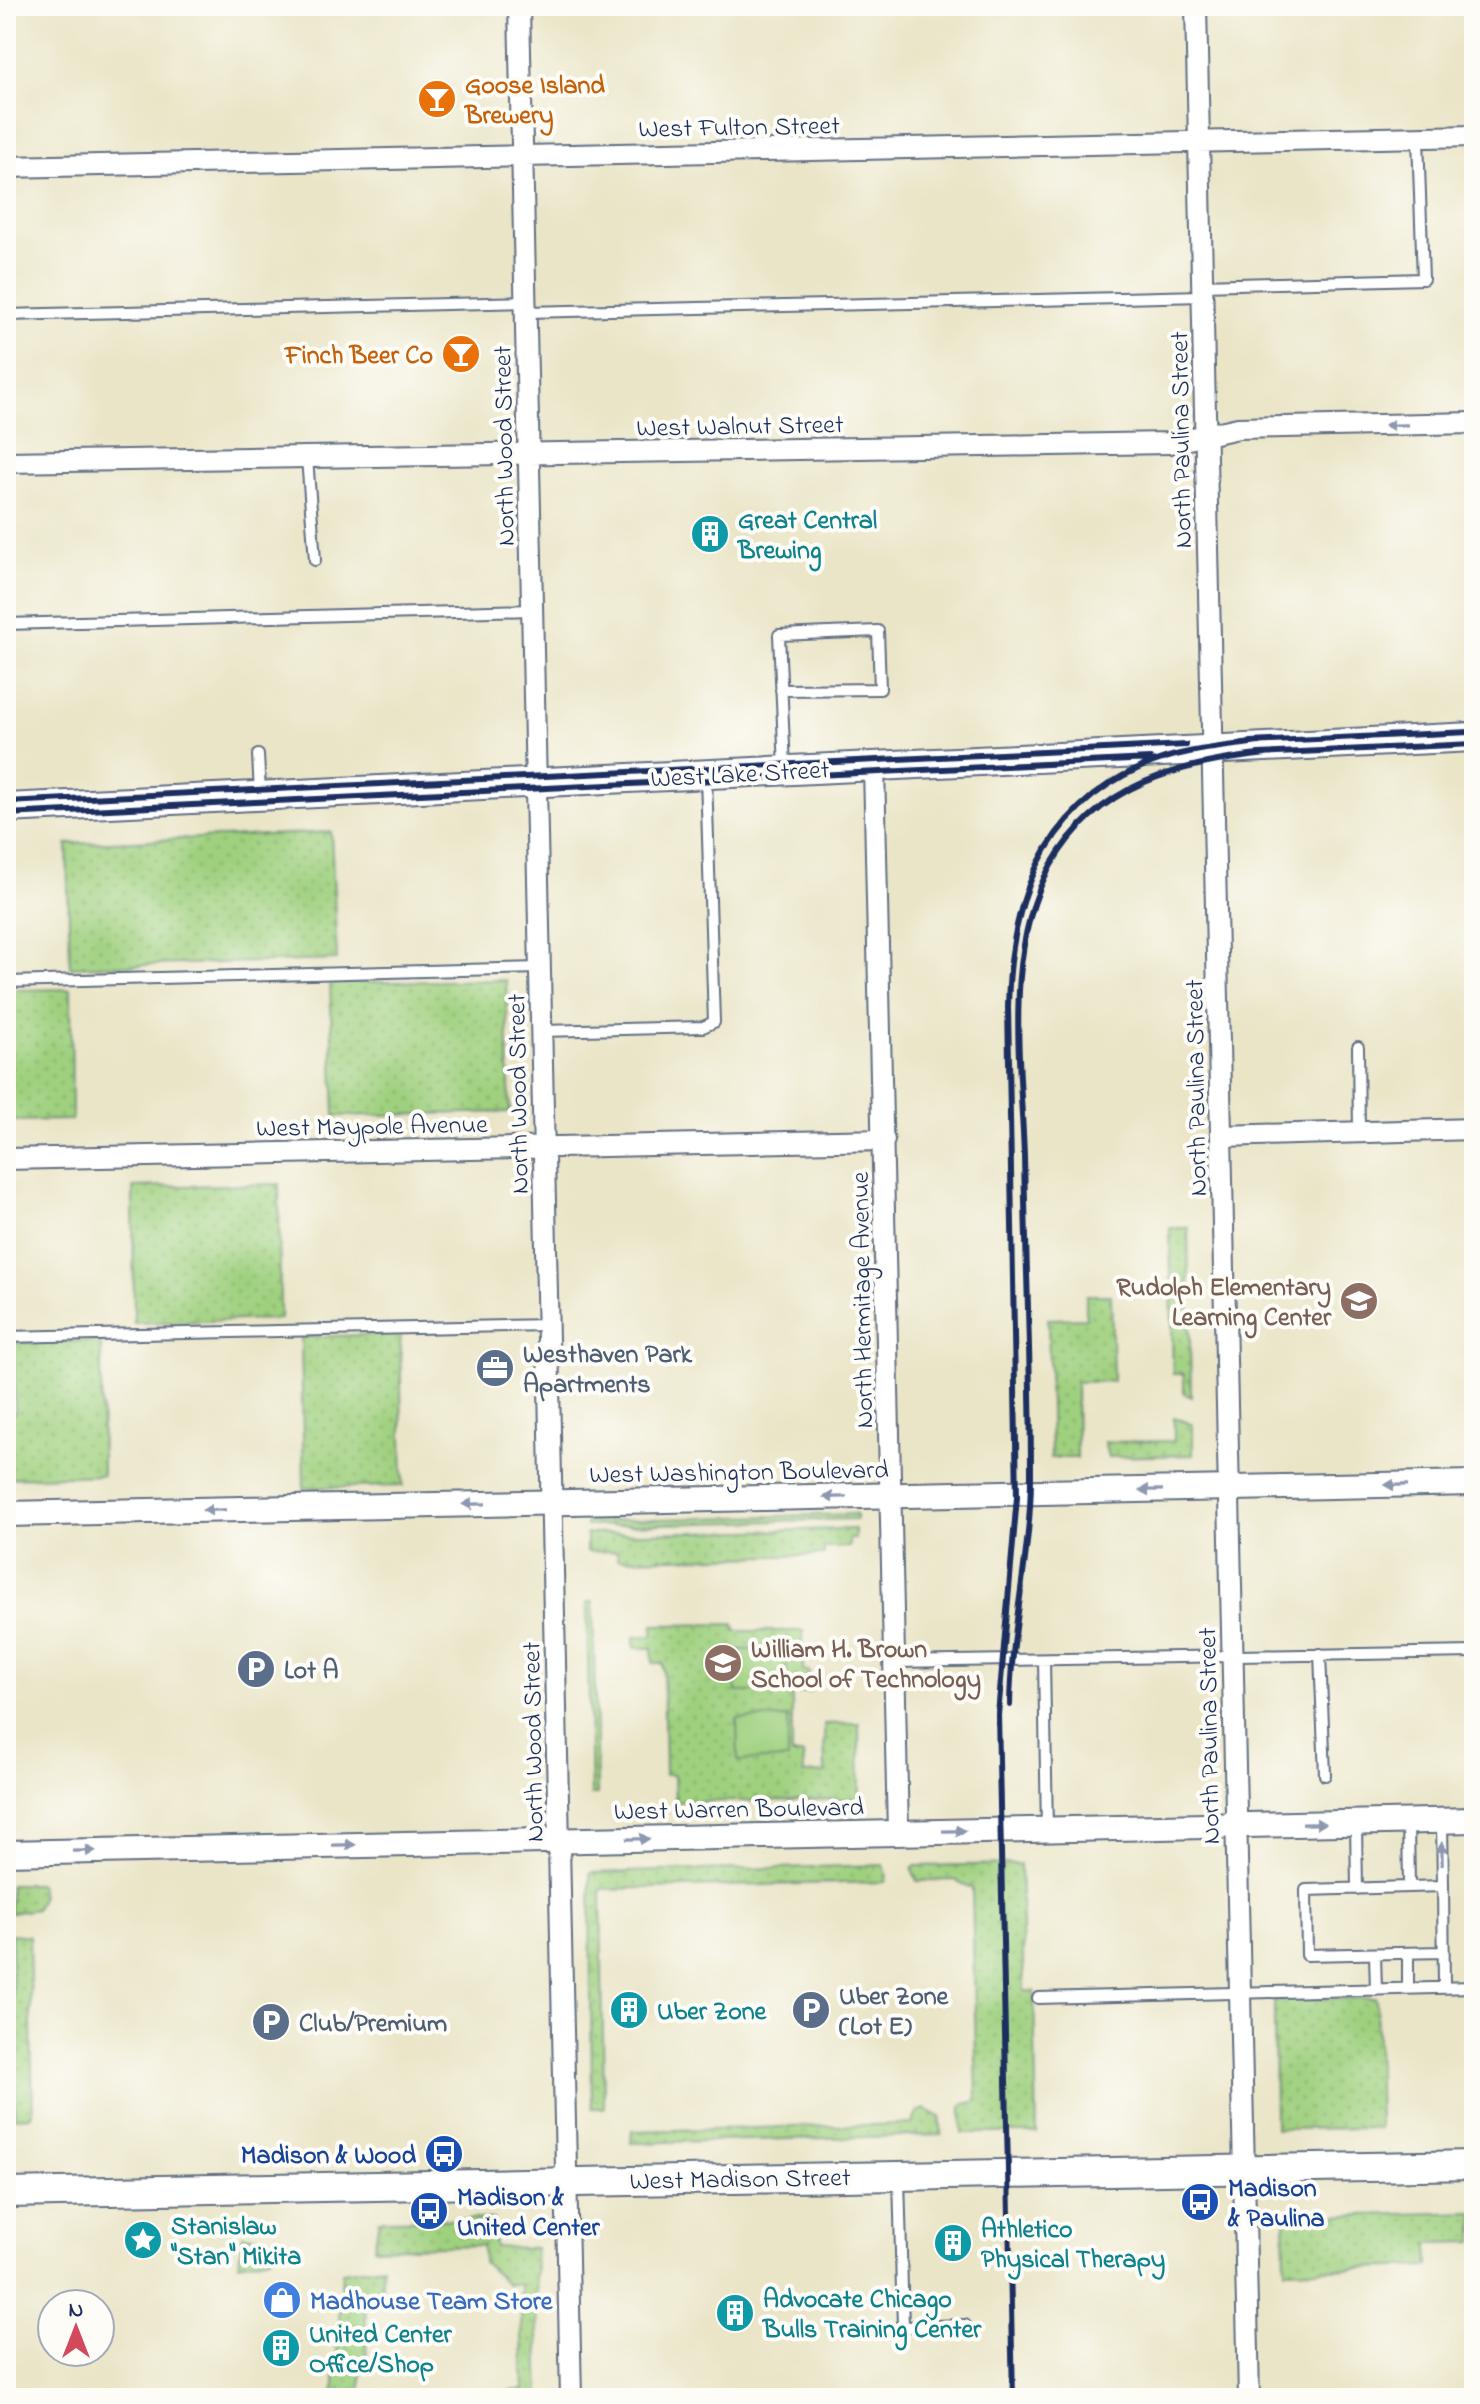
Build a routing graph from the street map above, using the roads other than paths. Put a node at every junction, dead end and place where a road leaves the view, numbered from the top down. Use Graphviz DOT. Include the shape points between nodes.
graph roads {
  1 [pos="519,6"];
  2 [pos="1196,6"];
  3 [pos="1474,136"];
  4 [pos="1418,138"];
  5 [pos="1199,142"];
  6 [pos="522,156"];
  7 [pos="6,167"];
  8 [pos="1202,291"];
  9 [pos="526,307"];
  10 [pos="6,315"];
  11 [pos="1474,423"];
  12 [pos="1206,436"];
  13 [pos="529,455"];
  14 [pos="307,458"];
  15 [pos="6,462"];
  16 [pos="315,560"];
  17 [pos="532,610"];
  18 [pos="6,624"];
  19 [pos="781,690"];
  20 [pos="1474,737"];
  21 [pos="1214,750"];
  22 [pos="258,755"];
  23 [pos="874,766"];
  24 [pos="785,771"];
  25 [pos="706,775"];
  26 [pos="536,782"];
  27 [pos="260,796"];
  28 [pos="6,808"];
  29 [pos="540,968"];
  30 [pos="6,982"];
  31 [pos="542,1031"];
  32 [pos="1358,1047"];
  33 [pos="1474,1129"];
  34 [pos="1359,1132"];
  35 [pos="1222,1136"];
  36 [pos="884,1140"];
  37 [pos="544,1148"];
  38 [pos="6,1159"];
  39 [pos="548,1325"];
  40 [pos="6,1337"];
  41 [pos="1474,1483"];
  42 [pos="1229,1488"];
  43 [pos="891,1496"];
  44 [pos="552,1503"];
  45 [pos="6,1514"];
  46 [pos="1474,1652"];
  47 [pos="1320,1654"];
  48 [pos="1233,1656"];
  49 [pos="1044,1660"];
  50 [pos="895,1662"];
  51 [pos="1325,1775"];
  52 [pos="1474,1820"];
  53 [pos="1408,1821"];
  54 [pos="1442,1821"];
  55 [pos="1356,1823"];
  56 [pos="1236,1825"];
  57 [pos="1047,1830"];
  58 [pos="898,1833"];
  59 [pos="560,1840"];
  60 [pos="6,1853"];
  61 [pos="1443,1886"];
  62 [pos="1409,1887"];
  63 [pos="1357,1889"];
  64 [pos="1443,1952"];
  65 [pos="1408,1953"];
  66 [pos="1375,1954"];
  67 [pos="1444,1987"];
  68 [pos="1474,1987"];
  69 [pos="1408,1988"];
  70 [pos="1376,1990"];
  71 [pos="1240,1993"];
  72 [pos="1038,1998"];
  73 [pos="1474,2165"];
  74 [pos="1244,2169"];
  75 [pos="899,2175"];
  76 [pos="566,2181"];
  77 [pos="6,2193"];
  78 [pos="965,2325"];
  79 [pos="571,2398"];
  80 [pos="1249,2398"];
  1 -- 6 [label="street, North Wood Street"];
  2 -- 5 [label="street, North Paulina Street"];
  3 -- 4 [label="street, West Fulton Street"];
  4 -- 5 [label="street, West Fulton Street"];
  4 -- 8 [label="lane" via="1423,279"];
  5 -- 6 [label="street, West Fulton Street"];
  5 -- 8 [label="street, North Paulina Street"];
  6 -- 7 [label="street, West Fulton Street"];
  6 -- 9 [label="street, North Wood Street"];
  8 -- 9 [label="lane"];
  8 -- 12 [label="street, North Paulina Street"];
  9 -- 10 [label="lane"];
  9 -- 13 [label="street, North Wood Street"];
  11 -- 12 [label="street, West Walnut Street, one-way" via="1238,428"];
  12 -- 13 [label="street, West Walnut Street" via="1170,443"];
  12 -- 21 [label="street, North Paulina Street"];
  13 -- 14 [label="street, West Walnut Street"];
  13 -- 17 [label="street, North Wood Street"];
  14 -- 15 [label="street, West Walnut Street"];
  14 -- 16 [label="lane"];
  17 -- 18 [label="lane"];
  17 -- 26 [label="street, North Wood Street"];
  19 -- 19 [label="lane" via="779,635 878,631 880,689"];
  19 -- 24 [label="lane"];
  20 -- 21 [label="main road, West Lake Street"];
  21 -- 23 [label="main road, West Lake Street"];
  21 -- 35 [label="street, North Paulina Street"];
  22 -- 27 [label="lane"];
  23 -- 24 [label="main road, West Lake Street"];
  23 -- 36 [label="street, North Hermitage Avenue"];
  24 -- 25 [label="main road, West Lake Street"];
  25 -- 26 [label="main road, West Lake Street"];
  25 -- 31 [label="lane" via="714,1022 703,1027"];
  26 -- 27 [label="main road, West Lake Street"];
  26 -- 29 [label="street, North Wood Street"];
  27 -- 28 [label="main road, West Lake Street"];
  29 -- 30 [label="lane"];
  29 -- 31 [label="street, North Wood Street"];
  31 -- 37 [label="street, North Wood Street"];
  32 -- 34 [label="lane"];
  33 -- 34 [label="street"];
  34 -- 35 [label="street"];
  35 -- 42 [label="street, North Paulina Street"];
  36 -- 37 [label="street, West Maypole Avenue"];
  36 -- 43 [label="street, North Hermitage Avenue"];
  37 -- 38 [label="street, West Maypole Avenue"];
  37 -- 39 [label="street, North Wood Street"];
  39 -- 40 [label="lane"];
  39 -- 44 [label="street, North Wood Street"];
  41 -- 42 [label="street, West Washington Boulevard, one-way"];
  42 -- 43 [label="street, West Washington Boulevard, one-way"];
  42 -- 48 [label="street, North Paulina Street"];
  43 -- 44 [label="street, West Washington Boulevard, one-way"];
  43 -- 50 [label="street, North Hermitage Avenue"];
  44 -- 45 [label="street, West Washington Boulevard, one-way"];
  44 -- 59 [label="street, North Wood Street"];
  46 -- 47 [label="lane"];
  47 -- 48 [label="lane"];
  47 -- 51 [label="lane"];
  48 -- 49 [label="lane"];
  48 -- 56 [label="street, North Paulina Street"];
  49 -- 50 [label="lane"];
  49 -- 57 [label="lane"];
  50 -- 58 [label="street, North Hermitage Avenue"];
  52 -- 54 [label="street, West Warren Boulevard"];
  53 -- 54 [label="street, West Warren Boulevard"];
  53 -- 55 [label="street, West Warren Boulevard"];
  53 -- 62 [label="lane"];
  61 -- 54 [label="lane, one-way"];
  56 -- 55 [label="street, West Warren Boulevard, one-way"];
  55 -- 63 [label="lane"];
  56 -- 57 [label="street, West Warren Boulevard"];
  56 -- 71 [label="street, North Paulina Street"];
  58 -- 57 [label="street, West Warren Boulevard, one-way"];
  59 -- 58 [label="street, West Warren Boulevard, one-way"];
  60 -- 59 [label="street, West Warren Boulevard, one-way"];
  59 -- 76 [label="street, North Wood Street"];
  61 -- 62 [label="lane"];
  61 -- 64 [label="lane"];
  62 -- 63 [label="lane"];
  63 -- 66 [label="lane" via="1306,1890 1307,1955"];
  64 -- 65 [label="lane"];
  64 -- 67 [label="lane"];
  65 -- 66 [label="lane"];
  65 -- 69 [label="lane"];
  66 -- 70 [label="lane"];
  67 -- 68 [label="lane"];
  67 -- 69 [label="lane"];
  69 -- 70 [label="lane"];
  70 -- 71 [label="lane"];
  71 -- 72 [label="lane"];
  71 -- 74 [label="street, North Paulina Street"];
  73 -- 74 [label="main road, West Madison Street"];
  74 -- 75 [label="main road, West Madison Street"];
  74 -- 80 [label="street, North Paulina Street"];
  75 -- 76 [label="main road, West Madison Street"];
  75 -- 78 [label="lane" via="903,2327"];
  76 -- 77 [label="main road, West Madison Street"];
  76 -- 79 [label="street, North Wood Street"];
}
